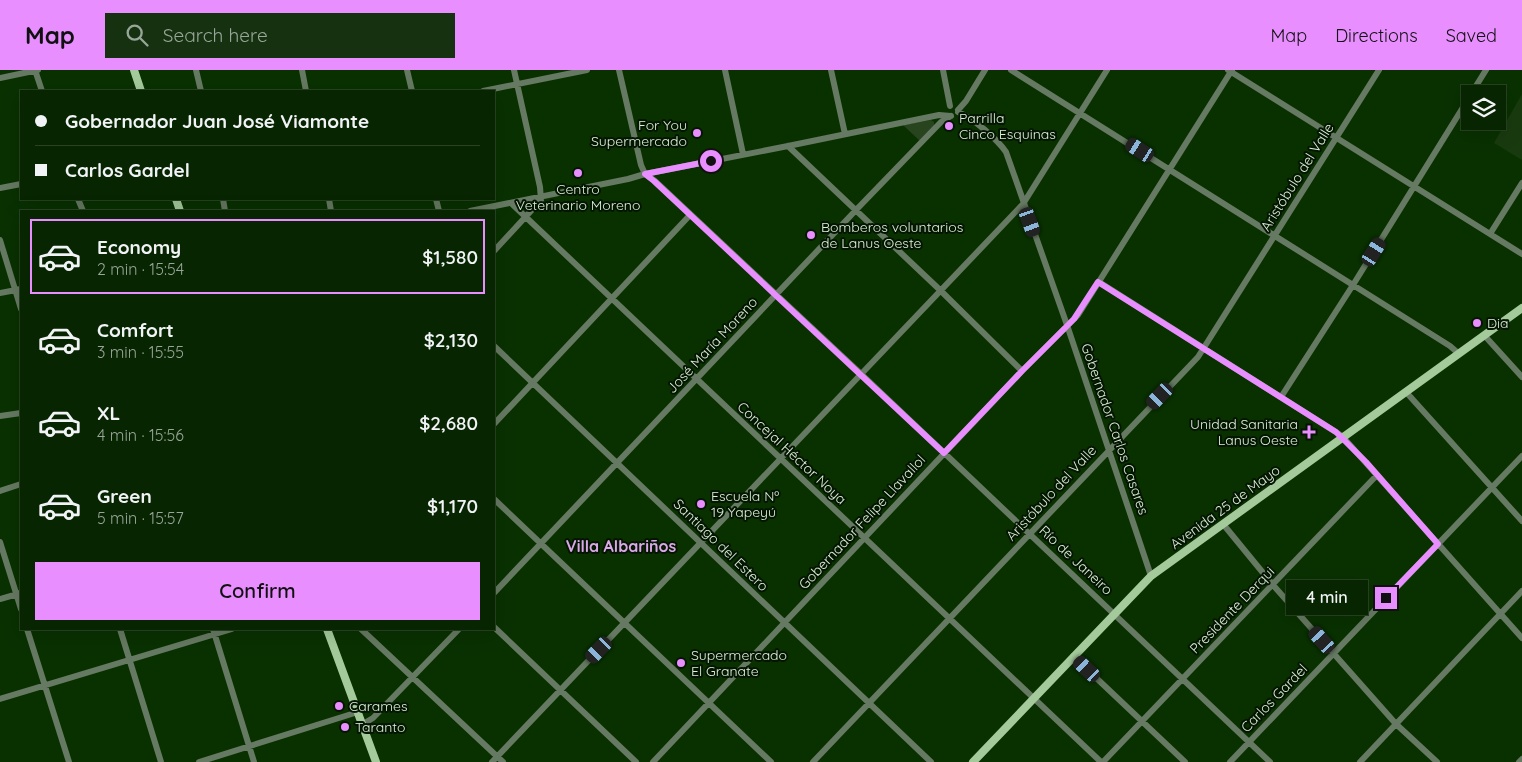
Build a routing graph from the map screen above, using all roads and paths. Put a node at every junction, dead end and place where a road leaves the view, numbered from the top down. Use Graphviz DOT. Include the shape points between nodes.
graph roads {
  1 [pos="36,70"];
  2 [pos="134,70"];
  3 [pos="196,70"];
  4 [pos="302,70"];
  5 [pos="407,70"];
  6 [pos="514,70"];
  7 [pos="587,70"];
  8 [pos="619,70"];
  9 [pos="725,70"];
  10 [pos="831,70"];
  11 [pos="943,70"];
  12 [pos="986,70"];
  13 [pos="1011,70"];
  14 [pos="1107,70"];
  15 [pos="1230,70"];
  16 [pos="1379,70"];
  17 [pos="1486,70"];
  18 [pos="0,78"];
  19 [pos="517,84"];
  20 [pos="1477,85"];
  21 [pos="42,90"];
  22 [pos="141,90"];
  23 [pos="200,90"];
  24 [pos="306,90"];
  25 [pos="412,90"];
  26 [pos="488,90"];
  27 [pos="949,107"];
  28 [pos="958,111"];
  29 [pos="1461,111"];
  30 [pos="1081,114"];
  31 [pos="939,115"];
  32 [pos="950,116"];
  33 [pos="845,134"];
  34 [pos="1337,137"];
  35 [pos="788,146"];
  36 [pos="743,154"];
  37 [pos="1170,168"];
  38 [pos="645,174"];
  39 [pos="1522,183"];
  40 [pos="20,184"];
  41 [pos="1414,186"];
  42 [pos="0,188"];
  43 [pos="542,196"];
  44 [pos="510,203"];
  45 [pos="1023,204"];
  46 [pos="475,210"];
  47 [pos="856,210"];
  48 [pos="690,215"];
  49 [pos="526,218"];
  50 [pos="1490,234"];
  51 [pos="1274,236"];
  52 [pos="0,240"];
  53 [pos="495,251"];
  54 [pos="1522,254"];
  55 [pos="1098,282"];
  56 [pos="1353,285"];
  57 [pos="18,289"];
  58 [pos="940,290"];
  59 [pos="0,293"];
  60 [pos="776,295"];
  61 [pos="612,298"];
  62 [pos="20,302"];
  63 [pos="1522,308"];
  64 [pos="1067,325"];
  65 [pos="1484,335"];
  66 [pos="495,347"];
  67 [pos="1204,348"];
  68 [pos="1458,353"];
  69 [pos="1022,371"];
  70 [pos="861,374"];
  71 [pos="1522,377"];
  72 [pos="697,380"];
  73 [pos="533,383"];
  74 [pos="1406,392"];
  75 [pos="1281,397"];
  76 [pos="20,413"];
  77 [pos="0,416"];
  78 [pos="495,423"];
  79 [pos="1342,436"];
  80 [pos="1109,449"];
  81 [pos="944,453"];
  82 [pos="1522,456"];
  83 [pos="780,459"];
  84 [pos="617,464"];
  85 [pos="1377,475"];
  86 [pos="20,484"];
  87 [pos="1492,487"];
  88 [pos="0,490"];
  89 [pos="495,500"];
  90 [pos="1522,521"];
  91 [pos="1223,524"];
  92 [pos="1029,533"];
  93 [pos="865,538"];
  94 [pos="0,542"];
  95 [pos="700,543"];
  96 [pos="541,544"];
  97 [pos="1438,544"];
  98 [pos="1151,576"];
  99 [pos="1274,585"];
  100 [pos="1522,591"];
  101 [pos="495,592"];
  102 [pos="19,594"];
  103 [pos="0,599"];
  104 [pos="1114,614"];
  105 [pos="1500,614"];
  106 [pos="949,618"];
  107 [pos="625,623"];
  108 [pos="785,624"];
  109 [pos="495,628"];
  110 [pos="27,630"];
  111 [pos="120,630"];
  112 [pos="327,630"];
  113 [pos="362,630"];
  114 [pos="458,630"];
  115 [pos="214,632"];
  116 [pos="1522,638"];
  117 [pos="1334,653"];
  118 [pos="1073,656"];
  119 [pos="130,660"];
  120 [pos="413,678"];
  121 [pos="1183,678"];
  122 [pos="45,685"];
  123 [pos="561,690"];
  124 [pos="1034,697"];
  125 [pos="0,699"];
  126 [pos="709,703"];
  127 [pos="868,704"];
  128 [pos="358,712"];
  129 [pos="1142,722"];
  130 [pos="363,724"];
  131 [pos="1396,724"];
  132 [pos="1249,743"];
  133 [pos="249,746"];
  134 [pos="497,756"];
  135 [pos="1522,759"];
  136 [pos="68,762"];
  137 [pos="161,762"];
  138 [pos="199,762"];
  139 [pos="254,762"];
  140 [pos="376,762"];
  141 [pos="492,762"];
  142 [pos="503,762"];
  143 [pos="636,762"];
  144 [pos="653,762"];
  145 [pos="770,762"];
  146 [pos="813,762"];
  147 [pos="931,762"];
  148 [pos="972,762"];
  149 [pos="1102,762"];
  150 [pos="1185,762"];
  151 [pos="1230,762"];
  152 [pos="1270,762"];
  153 [pos="1360,762"];
  154 [pos="1437,762"];
  155 [pos="1519,762"];
  1 -- 18 [label="street"];
  1 -- 21 [label="street"];
  2 -- 22 [label="main road"];
  3 -- 23 [label="street"];
  4 -- 24 [label="street"];
  5 -- 25 [label="street"];
  6 -- 19 [label="street"];
  7 -- 19 [label="street"];
  8 -- 38 [label="street"];
  9 -- 36 [label="street"];
  10 -- 33 [label="street"];
  11 -- 27 [label="street"];
  12 -- 28 [label="street"];
  13 -- 30 [label="street"];
  14 -- 30 [label="street"];
  15 -- 34 [label="street"];
  15 -- 37 [label="street, Gobernador Felipe Llavallol"];
  16 -- 34 [label="street, Aristóbulo del Valle"];
  17 -- 20 [label="street"];
  19 -- 26 [label="street"];
  19 -- 43 [label="street"];
  27 -- 28 [label="street" via="955,106"];
  27 -- 31 [label="street"];
  27 -- 32 [label="street" via="947,112"];
  28 -- 32 [label="street" via="956,116"];
  28 -- 45 [label="street, Gobernador Carlos Casares" via="1006,152"];
  29 -- 41 [label="street"];
  30 -- 37 [label="street"];
  30 -- 45 [label="street"];
  31 -- 32 [label="street"];
  31 -- 33 [label="street"];
  32 -- 47 [label="street, José María Moreno"];
  33 -- 35 [label="street"];
  34 -- 41 [label="street"];
  34 -- 51 [label="street, Aristóbulo del Valle"];
  35 -- 36 [label="street"];
  35 -- 47 [label="street"];
  36 -- 38 [label="street"];
  37 -- 51 [label="street"];
  37 -- 55 [label="street, Gobernador Felipe Llavallol"];
  38 -- 43 [label="street"];
  38 -- 48 [label="street, Río de Janeiro"];
  39 -- 50 [label="street"];
  40 -- 42 [label="street"];
  41 -- 50 [label="street"];
  41 -- 56 [label="street"];
  43 -- 44 [label="street"];
  43 -- 49 [label="street"];
  44 -- 46 [label="street"];
  44 -- 49 [label="street, Concejal Héctor Noya"];
  45 -- 58 [label="street"];
  45 -- 64 [label="street, Gobernador Carlos Casares"];
  47 -- 58 [label="street"];
  47 -- 60 [label="street, José María Moreno"];
  48 -- 60 [label="street, Río de Janeiro"];
  48 -- 61 [label="street"];
  49 -- 53 [label="street"];
  49 -- 61 [label="street, Concejal Héctor Noya"];
  50 -- 54 [label="street"];
  51 -- 56 [label="street"];
  51 -- 67 [label="street, Aristóbulo del Valle"];
  52 -- 57 [label="street"];
  55 -- 64 [label="street, Gobernador Felipe Llavallol" via="1078,315"];
  55 -- 67 [label="street"];
  56 -- 68 [label="street"];
  56 -- 75 [label="street"];
  57 -- 59 [label="street"];
  57 -- 62 [label="street"];
  58 -- 69 [label="street"];
  58 -- 70 [label="street"];
  60 -- 70 [label="street, Río de Janeiro"];
  60 -- 72 [label="street, José María Moreno"];
  61 -- 72 [label="street, Concejal Héctor Noya"];
  61 -- 73 [label="street"];
  63 -- 65 [label="main road, Avenida 25 de Mayo"];
  64 -- 69 [label="street, Gobernador Felipe Llavallol"];
  64 -- 80 [label="street, Gobernador Carlos Casares"];
  65 -- 68 [label="main road, Avenida 25 de Mayo"];
  65 -- 71 [label="street"];
  66 -- 73 [label="street, Santiago del Estero"];
  67 -- 75 [label="street"];
  67 -- 80 [label="street, Aristóbulo del Valle"];
  68 -- 74 [label="main road, Avenida 25 de Mayo"];
  69 -- 81 [label="street, Gobernador Felipe Llavallol"];
  70 -- 81 [label="street, Río de Janeiro"];
  70 -- 83 [label="street"];
  72 -- 83 [label="street, Concejal Héctor Noya"];
  72 -- 84 [label="street, José María Moreno"];
  73 -- 78 [label="street"];
  73 -- 84 [label="street, Santiago del Estero"];
  74 -- 79 [label="main road, Avenida 25 de Mayo"];
  74 -- 87 [label="street"];
  75 -- 79 [label="street"];
  76 -- 77 [label="street"];
  79 -- 85 [label="street"];
  79 -- 91 [label="main road, Avenida 25 de Mayo"];
  80 -- 92 [label="street, Aristóbulo del Valle"];
  80 -- 98 [label="street, Gobernador Carlos Casares"];
  81 -- 92 [label="street, Río de Janeiro"];
  81 -- 93 [label="street, Gobernador Felipe Llavallol"];
  82 -- 87 [label="street, Carlos Gardel"];
  83 -- 93 [label="street, Concejal Héctor Noya"];
  83 -- 95 [label="street"];
  84 -- 95 [label="street, Santiago del Estero"];
  84 -- 96 [label="street, José María Moreno"];
  85 -- 97 [label="street"];
  85 -- 99 [label="street, Presidente Derqui"];
  86 -- 88 [label="street"];
  87 -- 90 [label="street"];
  87 -- 97 [label="street, Carlos Gardel"];
  89 -- 96 [label="street"];
  91 -- 98 [label="main road, Avenida 25 de Mayo"];
  91 -- 99 [label="street"];
  92 -- 104 [label="street, Río de Janeiro"];
  92 -- 106 [label="street, Aristóbulo del Valle"];
  93 -- 106 [label="street, Concejal Héctor Noya"];
  93 -- 108 [label="street, Gobernador Felipe Llavallol"];
  94 -- 102 [label="street"];
  95 -- 107 [label="street"];
  95 -- 108 [label="street, Santiago del Estero"];
  96 -- 101 [label="street, José María Moreno"];
  96 -- 107 [label="street"];
  97 -- 105 [label="street"];
  97 -- 117 [label="street, Carlos Gardel"];
  98 -- 104 [label="main road, Avenida 25 de Mayo"];
  99 -- 117 [label="street"];
  99 -- 121 [label="street, Presidente Derqui"];
  100 -- 105 [label="street"];
  102 -- 103 [label="street"];
  104 -- 118 [label="main road, Avenida 25 de Mayo"];
  104 -- 121 [label="street, Río de Janeiro"];
  105 -- 116 [label="street"];
  105 -- 131 [label="street"];
  106 -- 124 [label="street, Concejal Héctor Noya"];
  106 -- 127 [label="street, Aristóbulo del Valle"];
  107 -- 123 [label="street"];
  107 -- 126 [label="street"];
  108 -- 126 [label="street, Gobernador Felipe Llavallol"];
  108 -- 127 [label="street, Santiago del Estero"];
  109 -- 123 [label="street"];
  110 -- 122 [label="street"];
  111 -- 119 [label="street"];
  112 -- 128 [label="main road"];
  113 -- 120 [label="street"];
  114 -- 120 [label="street"];
  115 -- 119 [label="street"];
  115 -- 133 [label="street"];
  117 -- 131 [label="street"];
  117 -- 132 [label="street, Carlos Gardel"];
  118 -- 124 [label="main road, Avenida 25 de Mayo"];
  118 -- 129 [label="street"];
  119 -- 122 [label="street"];
  119 -- 137 [label="street"];
  120 -- 130 [label="street"];
  120 -- 134 [label="street"];
  121 -- 129 [label="street, Presidente Derqui"];
  121 -- 132 [label="street, Río de Janeiro"];
  122 -- 125 [label="street"];
  122 -- 136 [label="street"];
  123 -- 134 [label="street"];
  123 -- 143 [label="street"];
  124 -- 148 [label="main road, Avenida 25 de Mayo"];
  124 -- 149 [label="street, Concejal Héctor Noya"];
  126 -- 144 [label="street, Gobernador Felipe Llavallol"];
  126 -- 145 [label="street"];
  127 -- 146 [label="street, Aristóbulo del Valle"];
  127 -- 147 [label="street, Santiago del Estero"];
  128 -- 130 [label="main road"];
  128 -- 133 [label="street"];
  129 -- 149 [label="street, Presidente Derqui"];
  129 -- 150 [label="street"];
  130 -- 140 [label="main road"];
  131 -- 153 [label="street"];
  131 -- 154 [label="street"];
  132 -- 151 [label="street, Carlos Gardel"];
  132 -- 152 [label="street, Río de Janeiro"];
  133 -- 138 [label="street"];
  133 -- 139 [label="street"];
  134 -- 141 [label="street"];
  134 -- 142 [label="street"];
  135 -- 155 [label="street"];
}
